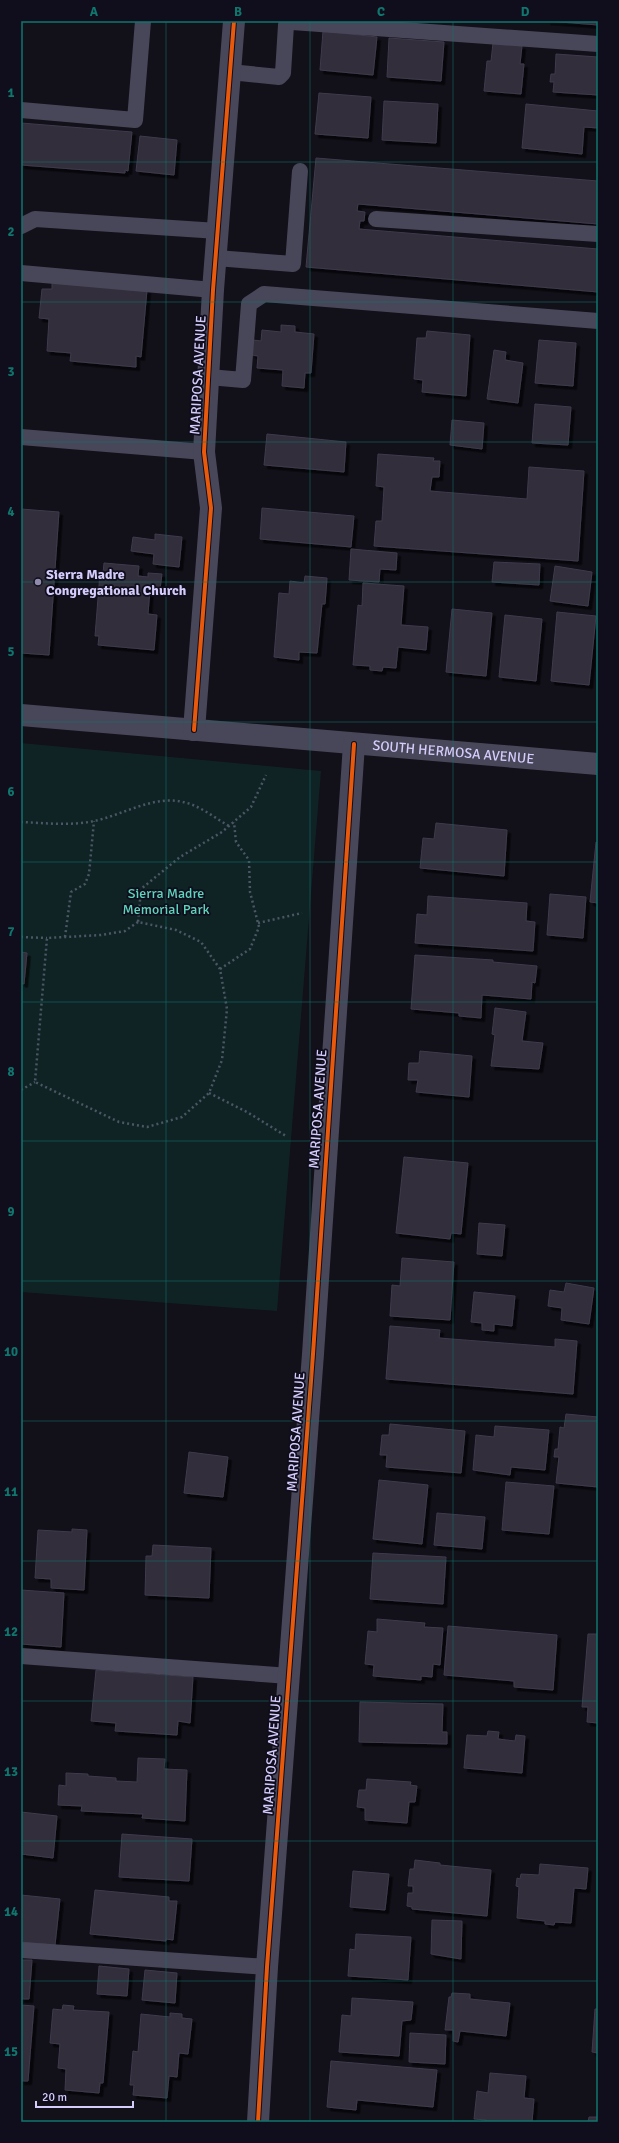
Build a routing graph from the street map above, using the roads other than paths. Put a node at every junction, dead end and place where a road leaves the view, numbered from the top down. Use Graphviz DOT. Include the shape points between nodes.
graph roads {
  1 [pos="143,21"];
  2 [pos="234,21"];
  3 [pos="598,44"];
  4 [pos="230,72"];
  5 [pos="21,110"];
  6 [pos="300,171"];
  7 [pos="376,219"];
  8 [pos="21,226"];
  9 [pos="218,231"];
  10 [pos="598,234"];
  11 [pos="216,258"];
  12 [pos="21,273"];
  13 [pos="213,290"];
  14 [pos="598,321"];
  15 [pos="209,377"];
  16 [pos="21,437"];
  17 [pos="204,452"];
  18 [pos="21,715"];
  19 [pos="194,730"];
  20 [pos="354,744"];
  21 [pos="598,764"];
  22 [pos="21,1656"];
  23 [pos="289,1676"];
  24 [pos="21,1950"];
  25 [pos="267,1967"];
  26 [pos="258,2122"];
  1 -- 5 [label="lane" via="135,120"];
  2 -- 4 [label="street, MARIPOSA AVENUE"];
  3 -- 4 [label="lane" via="292,22 286,25 283,73 279,77"];
  4 -- 9 [label="street, MARIPOSA AVENUE"];
  6 -- 11 [label="lane" via="293,264"];
  7 -- 10 [label="lane"];
  8 -- 9 [label="lane" via="35,219"];
  9 -- 11 [label="street, MARIPOSA AVENUE"];
  11 -- 13 [label="street, MARIPOSA AVENUE"];
  12 -- 13 [label="lane"];
  13 -- 15 [label="street, MARIPOSA AVENUE"];
  14 -- 15 [label="lane" via="264,294 249,304 243,380"];
  15 -- 17 [label="street, MARIPOSA AVENUE"];
  16 -- 17 [label="lane"];
  17 -- 19 [label="street, MARIPOSA AVENUE" via="211,508"];
  18 -- 19 [label="street, SOUTH HERMOSA AVENUE"];
  19 -- 20 [label="street, SOUTH HERMOSA AVENUE"];
  20 -- 21 [label="street, SOUTH HERMOSA AVENUE"];
  20 -- 23 [label="street, MARIPOSA AVENUE"];
  22 -- 23 [label="lane"];
  23 -- 25 [label="street, MARIPOSA AVENUE"];
  24 -- 25 [label="lane"];
  25 -- 26 [label="street, MARIPOSA AVENUE"];
}
